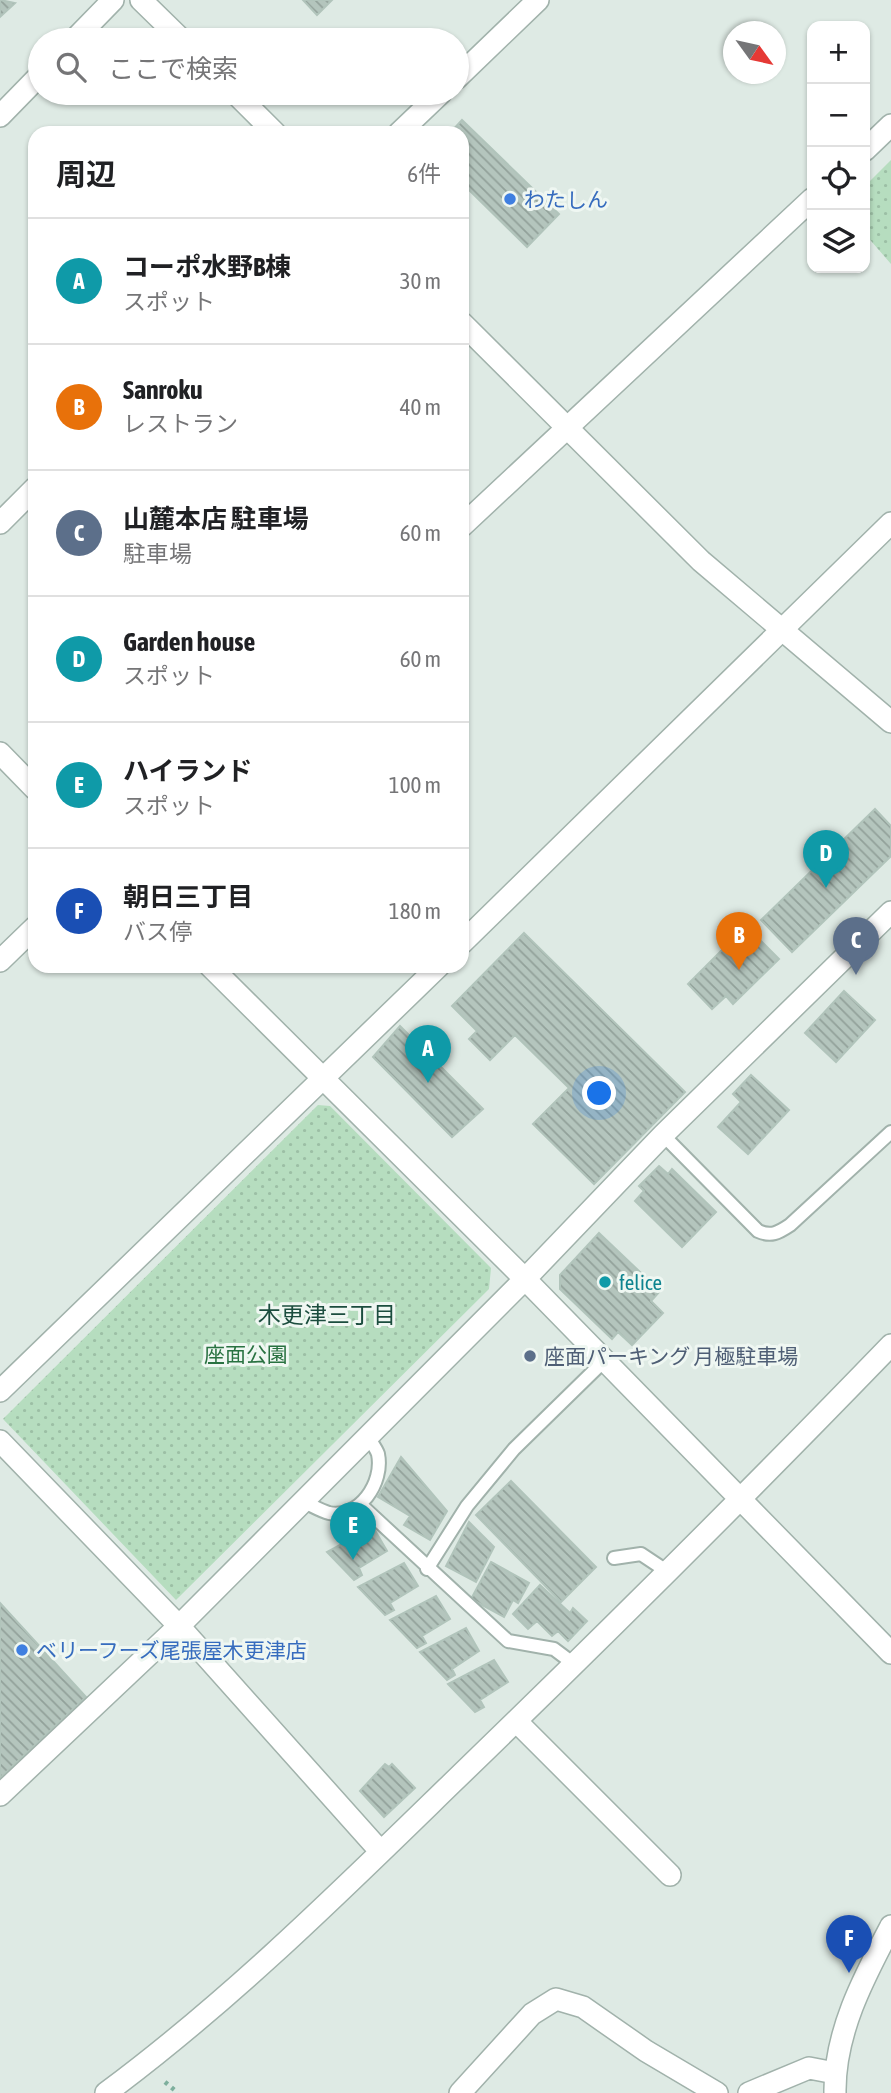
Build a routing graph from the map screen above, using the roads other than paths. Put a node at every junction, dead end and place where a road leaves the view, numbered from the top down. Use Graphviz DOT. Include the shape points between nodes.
graph roads {
  1 [pos="113,0"];
  2 [pos="141,0"];
  3 [pos="538,0"];
  4 [pos="86,28"];
  5 [pos="170,28"];
  6 [pos="469,66"];
  7 [pos="28,88"];
  8 [pos="247,105"];
  9 [pos="428,105"];
  10 [pos="0,117"];
  11 [pos="891,125"];
  12 [pos="268,126"];
  13 [pos="406,126"];
  14 [pos="868,147"];
  15 [pos="807,204"];
  16 [pos="469,330"];
  17 [pos="567,428"];
  18 [pos="28,495"];
  19 [pos="469,519"];
  20 [pos="0,523"];
  21 [pos="891,523"];
  22 [pos="782,629"];
  23 [pos="891,722"];
  24 [pos="0,753"];
  25 [pos="28,782"];
  26 [pos="891,912"];
  27 [pos="28,934"];
  28 [pos="469,936"];
  29 [pos="0,961"];
  30 [pos="217,973"];
  31 [pos="432,973"];
  32 [pos="324,1079"];
  33 [pos="891,1132"];
  34 [pos="663,1135"];
  35 [pos="525,1279"];
  36 [pos="891,1345"];
  37 [pos="604,1361"];
  38 [pos="0,1391"];
  39 [pos="367,1435"];
  40 [pos="0,1441"];
  41 [pos="740,1501"];
  42 [pos="304,1502"];
  43 [pos="361,1505"];
  44 [pos="614,1558"];
  45 [pos="427,1569"];
  46 [pos="668,1572"];
  47 [pos="179,1626"];
  48 [pos="891,1653"];
  49 [pos="574,1664"];
  50 [pos="516,1721"];
  51 [pos="0,1795"];
  52 [pos="381,1852"];
  53 [pos="670,1875"];
  54 [pos="891,1926"];
  55 [pos="835,2083"];
  56 [pos="106,2093"];
  57 [pos="460,2093"];
  58 [pos="717,2093"];
  59 [pos="749,2093"];
  1 -- 4 [label="street"];
  2 -- 5 [label="street"];
  3 -- 6 [label="street"];
  7 -- 10 [label="street"];
  8 -- 12 [label="street"];
  9 -- 13 [label="street"];
  11 -- 14 [label="street"];
  15 -- 17 [label="street"];
  16 -- 17 [label="street"];
  17 -- 19 [label="street"];
  17 -- 22 [label="street" via="701,561"];
  18 -- 20 [label="street"];
  21 -- 22 [label="street"];
  22 -- 23 [label="street"];
  22 -- 28 [label="street"];
  24 -- 25 [label="street"];
  26 -- 34 [label="street"];
  27 -- 29 [label="street"];
  30 -- 32 [label="street"];
  31 -- 32 [label="street"];
  32 -- 35 [label="street"];
  32 -- 38 [label="street"];
  33 -- 34 [label="lane" via="790,1225 766,1234"];
  34 -- 35 [label="street"];
  35 -- 37 [label="street"];
  35 -- 39 [label="street"];
  36 -- 41 [label="street"];
  37 -- 41 [label="street"];
  37 -- 45 [label="lane" via="514,1450 467,1506"];
  39 -- 42 [label="street"];
  39 -- 43 [label="lane" via="378,1455 375,1476"];
  40 -- 47 [label="street"];
  41 -- 46 [label="street"];
  41 -- 48 [label="street"];
  42 -- 43 [label="lane" via="329,1513 351,1512"];
  42 -- 47 [label="street"];
  43 -- 45 [label="lane"];
  44 -- 46 [label="lane" via="641,1554"];
  45 -- 49 [label="lane" via="508,1641 554,1649"];
  46 -- 49 [label="street"];
  47 -- 51 [label="street"];
  47 -- 52 [label="street"];
  49 -- 50 [label="street"];
  50 -- 52 [label="street"];
  50 -- 53 [label="street"];
  52 -- 56 [label="street" via="183,2036"];
  54 -- 55 [label="street" via="852,2005"];
  55 -- 59 [label="street" via="809,2068"];
  57 -- 58 [label="street" via="533,2014 556,1999 583,2007 646,2052"];
}
